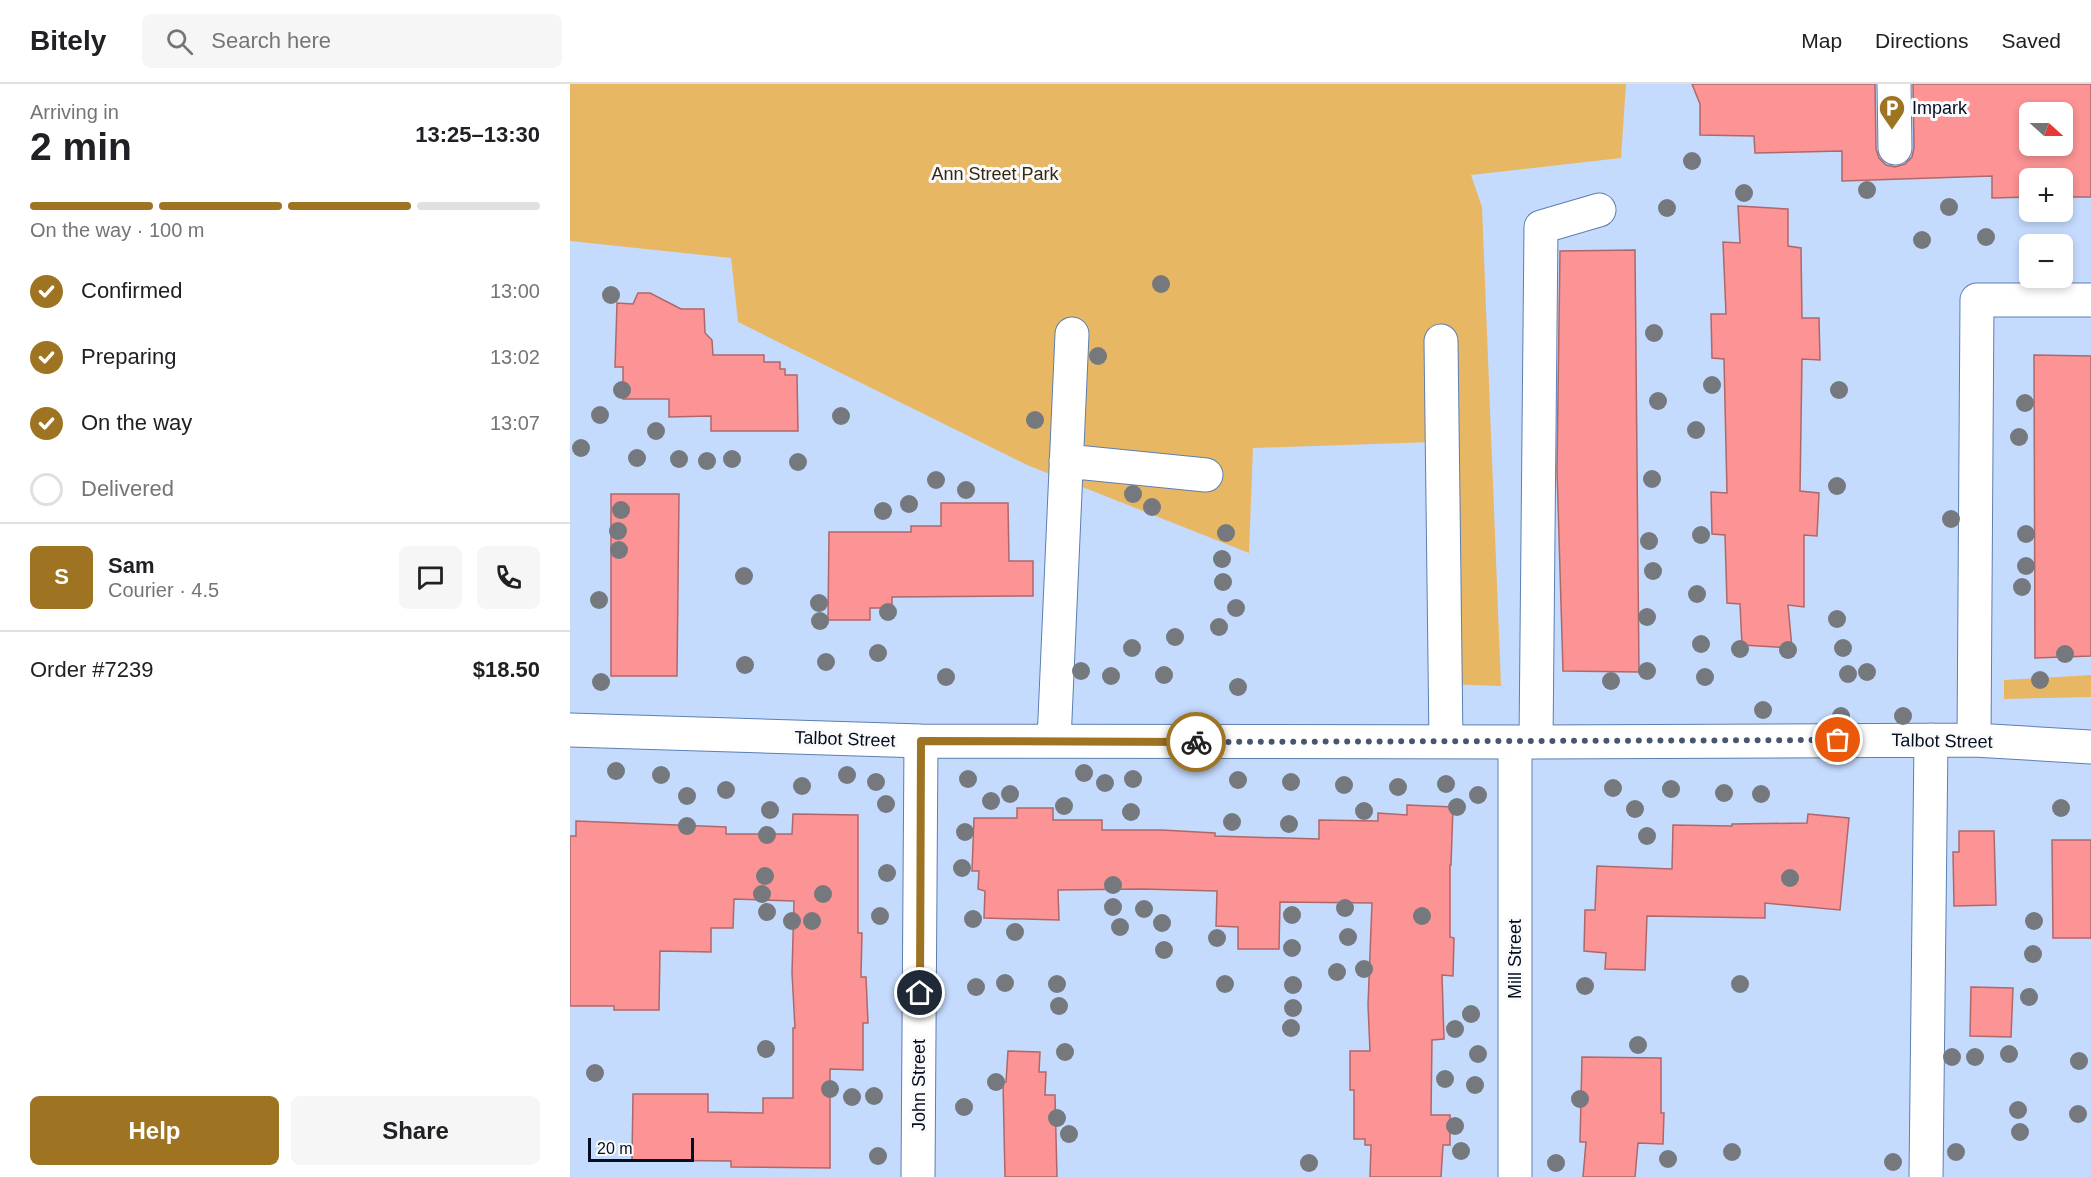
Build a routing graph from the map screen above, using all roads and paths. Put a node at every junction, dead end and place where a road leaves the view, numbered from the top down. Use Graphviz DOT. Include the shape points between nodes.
graph roads {
  1 [pos="1894,84"];
  2 [pos="1895,148"];
  3 [pos="1599,210"];
  4 [pos="2091,300"];
  5 [pos="1072,334"];
  6 [pos="1441,341"];
  7 [pos="1066,460"];
  8 [pos="1206,475"];
  9 [pos="570,730"];
  10 [pos="1931,740"];
  11 [pos="1974,740"];
  12 [pos="921,741"];
  13 [pos="1054,741"];
  14 [pos="1446,742"];
  15 [pos="1525,742"];
  16 [pos="2091,747"];
  17 [pos="918,1177"];
  18 [pos="1515,1177"];
  19 [pos="1926,1177"];
  1 -- 2 [label="street"];
  3 -- 15 [label="street, Mill Street" via="1541,227"];
  4 -- 11 [label="street" via="1977,300"];
  5 -- 7 [label="street"];
  6 -- 14 [label="street"];
  7 -- 8 [label="street"];
  7 -- 13 [label="street"];
  9 -- 12 [label="street, Talbot Street"];
  10 -- 11 [label="street, Talbot Street"];
  10 -- 15 [label="street, Talbot Street"];
  10 -- 19 [label="street"];
  11 -- 16 [label="street, Talbot Street"];
  12 -- 13 [label="street, Talbot Street"];
  12 -- 17 [label="street, John Street"];
  13 -- 14 [label="street, Talbot Street"];
  14 -- 15 [label="street, Talbot Street"];
  15 -- 18 [label="street, Mill Street"];
}
